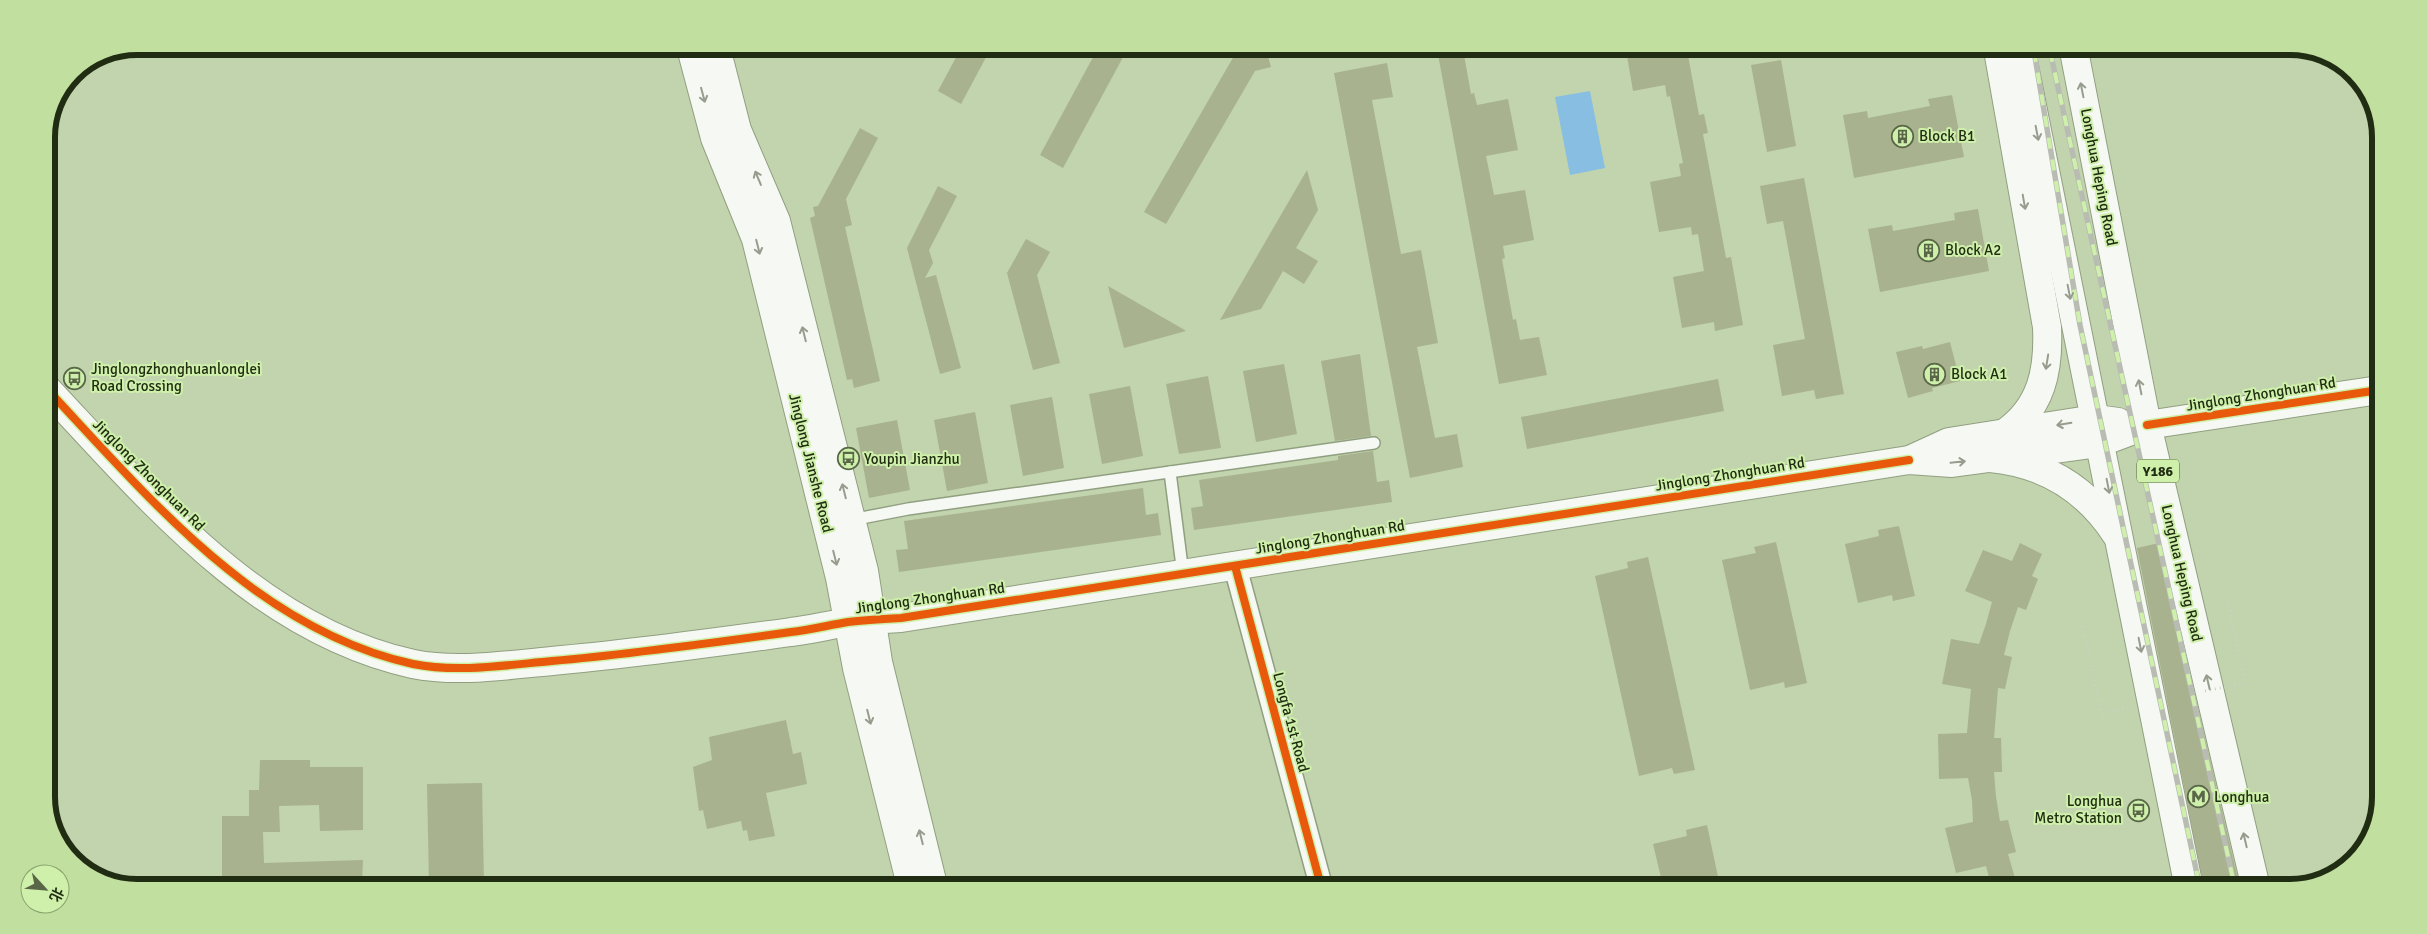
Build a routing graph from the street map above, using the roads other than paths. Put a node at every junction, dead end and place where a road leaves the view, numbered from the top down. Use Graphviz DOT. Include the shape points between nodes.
graph roads {
  1 [pos="693,55"];
  2 [pos="718,55"];
  3 [pos="1999,55"];
  4 [pos="2021,55"];
  5 [pos="2075,55"];
  6 [pos="2372,391"];
  7 [pos="55,398"];
  8 [pos="2147,425"];
  9 [pos="2097,432"];
  10 [pos="2006,433"];
  11 [pos="1374,443"];
  12 [pos="1990,458"];
  13 [pos="1910,460"];
  14 [pos="1170,472"];
  15 [pos="851,520"];
  16 [pos="2118,538"];
  17 [pos="1235,566"];
  18 [pos="1183,574"];
  19 [pos="860,621"];
  20 [pos="910,879"];
  21 [pos="932,879"];
  22 [pos="1319,879"];
  23 [pos="2187,879"];
  24 [pos="2254,879"];
  1 -- 19 [label="main road, Jinglong Jianshe Road, one-way" via="715,138 756,240 840,578"];
  15 -- 2 [label="main road, Jinglong Jianshe Road, one-way" via="776,221 737,130"];
  3 -- 10 [label="main road, one-way" via="2047,327 2048,355 2038,392 2017,424"];
  4 -- 9 [label="main road, one-way"];
  8 -- 5 [label="main road, Longhua Heping Road / Y186, one-way"];
  6 -- 8 [label="main road, Jinglong Zhonghuan Rd"];
  7 -- 19 [label="main road, Jinglong Zhonghuan Rd" via="152,501 218,561 282,608 316,628 378,654 416,664 486,667 795,632"];
  8 -- 9 [label="main road, Jinglong Zhonghuan Rd"];
  24 -- 8 [label="main road, Longhua Heping Road / Y186, one-way"];
  9 -- 10 [label="main road, Jinglong Zhonghuan Rd, one-way"];
  9 -- 12 [label="main road, Jinglong Zhonghuan Rd"];
  9 -- 16 [label="main road, one-way"];
  10 -- 13 [label="main road, Jinglong Zhonghuan Rd" via="1949,442"];
  11 -- 14 [label="lane"];
  13 -- 12 [label="main road, Jinglong Zhonghuan Rd, one-way" via="1952,463"];
  12 -- 16 [label="main road" via="2022,462 2055,476 2088,501"];
  13 -- 17 [label="main road, Jinglong Zhonghuan Rd"];
  14 -- 15 [label="lane"];
  14 -- 18 [label="lane"];
  15 -- 19 [label="main road, Jinglong Jianshe Road" via="864,571"];
  16 -- 23 [label="main road, one-way"];
  17 -- 18 [label="main road, Jinglong Zhonghuan Rd"];
  17 -- 22 [label="street, Longfa 1st Road"];
  18 -- 19 [label="main road, Jinglong Zhonghuan Rd" via="901,618"];
  19 -- 20 [label="main road, Jinglong Jianshe Road, one-way" via="857,668"];
  21 -- 19 [label="main road, Jinglong Jianshe Road, one-way" via="878,662"];
}
